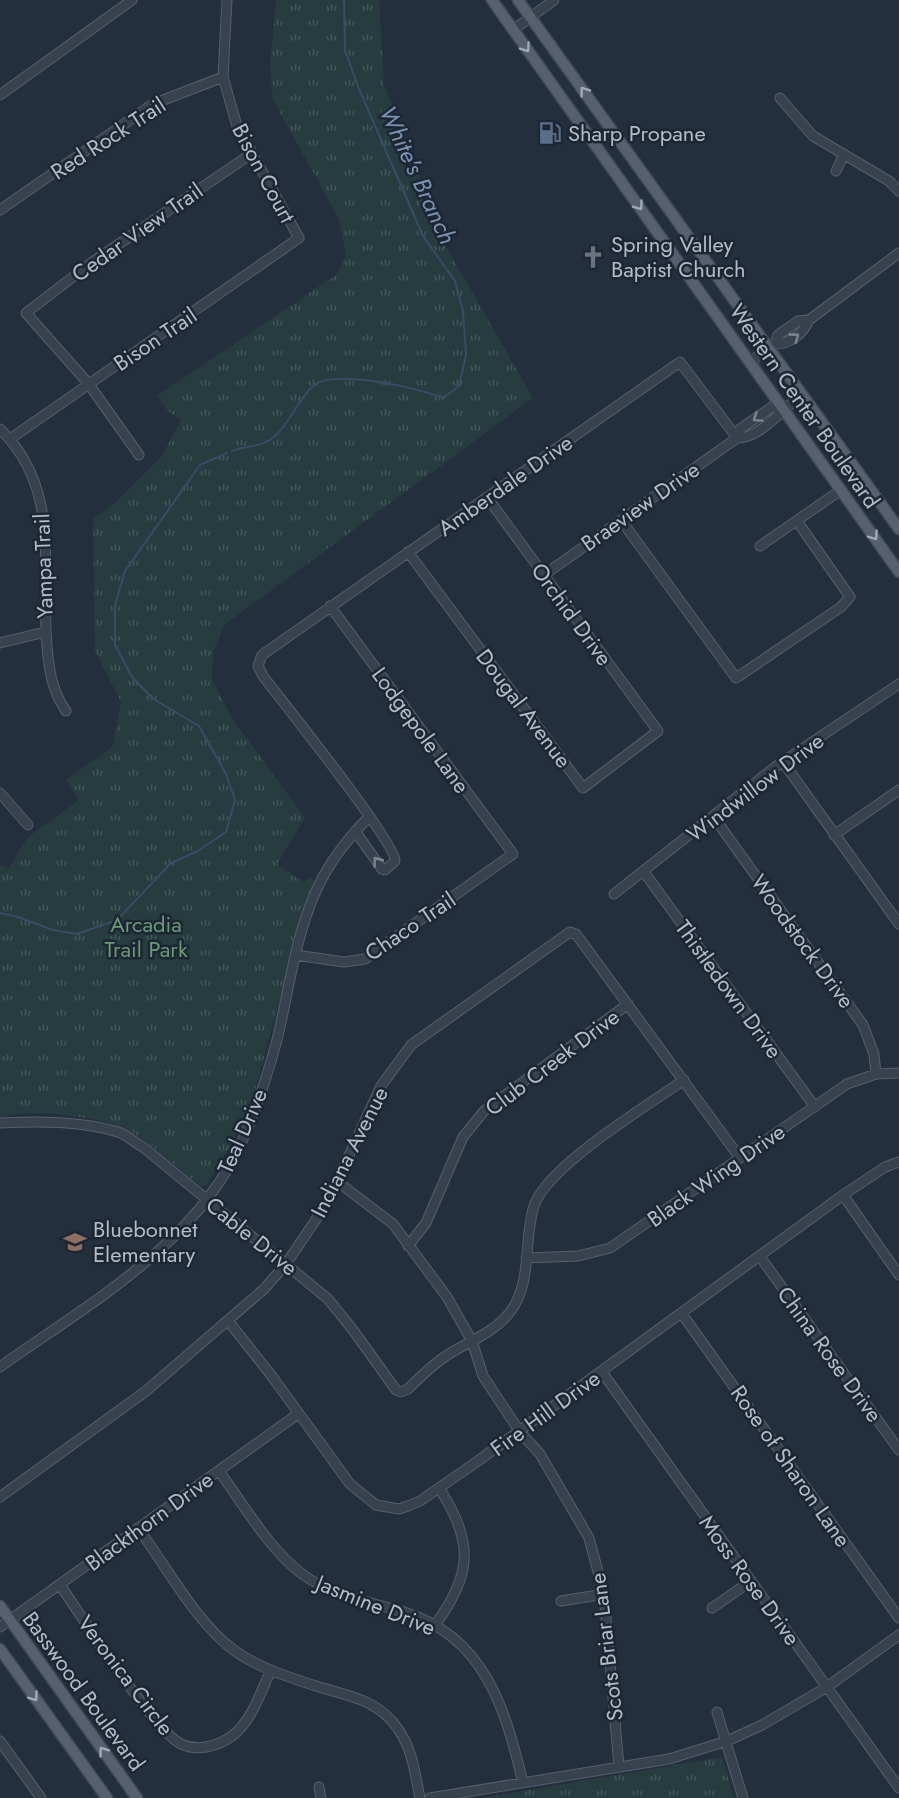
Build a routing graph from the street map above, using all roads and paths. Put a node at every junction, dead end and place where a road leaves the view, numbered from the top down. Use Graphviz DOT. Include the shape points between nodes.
graph roads {
  1 [pos="132,0"];
  2 [pos="227,0"];
  3 [pos="492,0"];
  4 [pos="518,0"];
  5 [pos="554,0"];
  6 [pos="530,17"];
  7 [pos="513,30"];
  8 [pos="223,77"];
  9 [pos="0,95"];
  10 [pos="780,98"];
  11 [pos="251,154"];
  12 [pos="844,154"];
  13 [pos="836,171"];
  14 [pos="899,191"];
  15 [pos="0,210"];
  16 [pos="299,238"];
  17 [pos="899,253"];
  18 [pos="772,346"];
  19 [pos="750,362"];
  20 [pos="88,383"];
  21 [pos="802,394"];
  22 [pos="783,408"];
  23 [pos="0,429"];
  24 [pos="737,438"];
  25 [pos="10,439"];
  26 [pos="139,455"];
  27 [pos="841,490"];
  28 [pos="487,497"];
  29 [pos="621,520"];
  30 [pos="797,521"];
  31 [pos="899,529"];
  32 [pos="760,546"];
  33 [pos="408,552"];
  34 [pos="899,572"];
  35 [pos="544,575"];
  36 [pos="330,606"];
  37 [pos="45,632"];
  38 [pos="0,643"];
  39 [pos="899,684"];
  40 [pos="66,711"];
  41 [pos="658,730"];
  42 [pos="783,762"];
  43 [pos="899,790"];
  44 [pos="0,793"];
  45 [pos="712,816"];
  46 [pos="369,817"];
  47 [pos="28,825"];
  48 [pos="355,831"];
  49 [pos="834,835"];
  50 [pos="513,854"];
  51 [pos="644,872"];
  52 [pos="614,894"];
  53 [pos="899,924"];
  54 [pos="296,955"];
  55 [pos="628,1004"];
  56 [pos="899,1073"];
  57 [pos="876,1074"];
  58 [pos="684,1080"];
  59 [pos="814,1107"];
  60 [pos="0,1123"];
  61 [pos="740,1158"];
  62 [pos="899,1162"];
  63 [pos="338,1182"];
  64 [pos="843,1195"];
  65 [pos="207,1199"];
  66 [pos="408,1246"];
  67 [pos="761,1257"];
  68 [pos="526,1258"];
  69 [pos="286,1264"];
  70 [pos="899,1275"];
  71 [pos="682,1314"];
  72 [pos="229,1322"];
  73 [pos="472,1341"];
  74 [pos="0,1367"];
  75 [pos="602,1372"];
  76 [pos="298,1414"];
  77 [pos="520,1432"];
  78 [pos="899,1450"];
  79 [pos="219,1471"];
  80 [pos="439,1488"];
  81 [pos="0,1497"];
  82 [pos="138,1528"];
  83 [pos="751,1581"];
  84 [pos="60,1585"];
  85 [pos="604,1594"];
  86 [pos="561,1601"];
  87 [pos="0,1606"];
  88 [pos="712,1608"];
  89 [pos="899,1618"];
  90 [pos="10,1620"];
  91 [pos="434,1626"];
  92 [pos="0,1628"];
  93 [pos="899,1635"];
  94 [pos="0,1649"];
  95 [pos="271,1670"];
  96 [pos="826,1687"];
  97 [pos="717,1712"];
  98 [pos="727,1741"];
  99 [pos="0,1742"];
  100 [pos="620,1767"];
  101 [pos="523,1783"];
  102 [pos="319,1788"];
  103 [pos="899,1788"];
  104 [pos="41,1798"];
  105 [pos="107,1798"];
  106 [pos="137,1798"];
  107 [pos="321,1798"];
  108 [pos="420,1798"];
  109 [pos="430,1798"];
  110 [pos="743,1798"];
  1 -- 9 [label="street"];
  2 -- 8 [label="street, Bison Court"];
  3 -- 7 [label="main road, Western Center Boulevard"];
  4 -- 6 [label="main road, Western Center Boulevard"];
  5 -- 6 [label="street"];
  6 -- 7 [label="street"];
  18 -- 6 [label="main road, Western Center Boulevard, one-way"];
  7 -- 19 [label="main road, Western Center Boulevard, one-way"];
  8 -- 11 [label="street, Bison Court" via="237,126"];
  8 -- 15 [label="street, Red Rock Trail" via="153,104"];
  10 -- 12 [label="street" via="813,136"];
  11 -- 16 [label="street, Bison Court"];
  11 -- 20 [label="street, Cedar View Trail" via="91,263 26,313"];
  12 -- 13 [label="street"];
  12 -- 14 [label="street"];
  16 -- 20 [label="street, Bison Trail"];
  17 -- 18 [label="street" via="809,320 798,321 778,336"];
  18 -- 19 [label="street"];
  18 -- 21 [label="main road, Western Center Boulevard"];
  19 -- 22 [label="main road, Western Center Boulevard"];
  20 -- 25 [label="street, Bison Trail"];
  20 -- 26 [label="street"];
  21 -- 22 [label="street, Braeview Drive"];
  21 -- 31 [label="main road, Western Center Boulevard"];
  22 -- 24 [label="street, Braeview Drive" via="772,407 740,429"];
  22 -- 27 [label="main road, Western Center Boulevard"];
  23 -- 25 [label="street, Yampa Trail"];
  24 -- 28 [label="street, Amberdale Drive" via="680,362"];
  24 -- 29 [label="street, Braeview Drive"];
  25 -- 37 [label="street, Yampa Trail" via="26,461 44,514"];
  27 -- 30 [label="street"];
  27 -- 34 [label="main road, Western Center Boulevard, one-way"];
  28 -- 33 [label="street, Amberdale Drive"];
  28 -- 35 [label="street, Orchid Drive"];
  29 -- 30 [label="street" via="736,678 841,608 850,597"];
  29 -- 35 [label="street, Braeview Drive"];
  30 -- 32 [label="street"];
  33 -- 36 [label="street, Amberdale Drive"];
  33 -- 41 [label="street, Dougal Avenue" via="583,788"];
  35 -- 41 [label="street, Orchid Drive"];
  36 -- 46 [label="street, Amberdale Drive" via="262,655 258,666"];
  36 -- 50 [label="street, Lodgepole Lane"];
  37 -- 38 [label="street"];
  37 -- 40 [label="street, Yampa Trail" via="51,681"];
  39 -- 42 [label="street, Windwillow Drive"];
  42 -- 45 [label="street, Windwillow Drive"];
  42 -- 49 [label="street"];
  43 -- 49 [label="street"];
  44 -- 47 [label="street"];
  45 -- 51 [label="street, Windwillow Drive"];
  45 -- 57 [label="street, Woodstock Drive" via="863,1025 874,1054"];
  46 -- 48 [label="street, Teal Drive"];
  46 -- 48 [label="street, one-way" via="396,857 391,866 382,869"];
  48 -- 54 [label="street, Teal Drive" via="316,890"];
  49 -- 53 [label="street"];
  50 -- 54 [label="street, Chaco Trail" via="365,959 344,962"];
  51 -- 52 [label="street, Windwillow Drive"];
  51 -- 59 [label="street, Thistledown Drive"];
  54 -- 65 [label="street, Teal Drive" via="276,1042 254,1110 242,1141"];
  55 -- 58 [label="street"];
  55 -- 63 [label="street, Indiana Avenue" via="576,934 570,932 411,1045 381,1086"];
  55 -- 66 [label="street, Club Creek Drive" via="479,1116 463,1137 426,1223"];
  56 -- 57 [label="street, Black Wing Drive"];
  57 -- 59 [label="street, Black Wing Drive" via="848,1084"];
  58 -- 61 [label="street"];
  58 -- 68 [label="street" via="550,1181 535,1202"];
  59 -- 61 [label="street, Black Wing Drive"];
  60 -- 65 [label="street, Cable Drive" via="40,1121 120,1133"];
  61 -- 68 [label="street, Black Wing Drive" via="610,1248 579,1256"];
  62 -- 64 [label="street, Fire Hill Drive"];
  63 -- 66 [label="street, Scots Briar Lane" via="388,1219"];
  63 -- 69 [label="street, Indiana Avenue"];
  64 -- 67 [label="street, Fire Hill Drive"];
  64 -- 70 [label="street"];
  65 -- 69 [label="street, Cable Drive"];
  65 -- 74 [label="street, Teal Drive" via="140,1266"];
  66 -- 73 [label="street, Scots Briar Lane" via="447,1297"];
  67 -- 71 [label="street, Fire Hill Drive"];
  67 -- 78 [label="street, China Rose Drive"];
  68 -- 73 [label="street" via="521,1288 511,1310 492,1330"];
  69 -- 72 [label="street, Indiana Avenue"];
  69 -- 73 [label="street, Cable Drive" via="327,1299 396,1390 404,1392"];
  71 -- 75 [label="street, Fire Hill Drive"];
  71 -- 89 [label="street, Rose of Sharon Lane"];
  72 -- 76 [label="street, Fire Hill Drive"];
  72 -- 81 [label="street, Indiana Avenue" via="146,1391"];
  73 -- 77 [label="street, Scots Briar Lane" via="483,1376"];
  75 -- 77 [label="street, Fire Hill Drive"];
  75 -- 83 [label="street, Moss Rose Drive"];
  76 -- 79 [label="street, Blackthorn Drive"];
  76 -- 80 [label="street, Fire Hill Drive" via="350,1484 376,1505 399,1509"];
  77 -- 80 [label="street, Fire Hill Drive"];
  77 -- 85 [label="street, Scots Briar Lane" via="540,1454 579,1517 595,1556"];
  79 -- 82 [label="street, Blackthorn Drive"];
  79 -- 91 [label="street, Jasmine Drive" via="301,1573 332,1591 408,1613"];
  80 -- 91 [label="street" via="458,1521 466,1564 454,1599"];
  82 -- 84 [label="street, Blackthorn Drive"];
  82 -- 95 [label="street" via="206,1622 234,1650"];
  83 -- 88 [label="street"];
  83 -- 96 [label="street, Moss Rose Drive"];
  84 -- 90 [label="street, Blackthorn Drive"];
  84 -- 95 [label="street, Veronica Circle" via="147,1708 171,1738 183,1745 206,1748 233,1735 251,1713"];
  85 -- 86 [label="street"];
  85 -- 100 [label="street, Scots Briar Lane"];
  87 -- 90 [label="main road, Basswood Boulevard"];
  90 -- 92 [label="street, Blackthorn Drive"];
  106 -- 90 [label="main road, Basswood Boulevard, one-way"];
  91 -- 101 [label="street, Jasmine Drive" via="464,1649 498,1696"];
  93 -- 96 [label="street"];
  94 -- 105 [label="main road, Basswood Boulevard, one-way"];
  95 -- 108 [label="street" via="366,1700 391,1719 414,1763"];
  96 -- 98 [label="street"];
  96 -- 103 [label="street, Moss Rose Drive"];
  97 -- 98 [label="street"];
  98 -- 100 [label="street"];
  98 -- 110 [label="street"];
  99 -- 104 [label="street"];
  100 -- 101 [label="street"];
  101 -- 109 [label="street"];
  102 -- 107 [label="street"];
}
